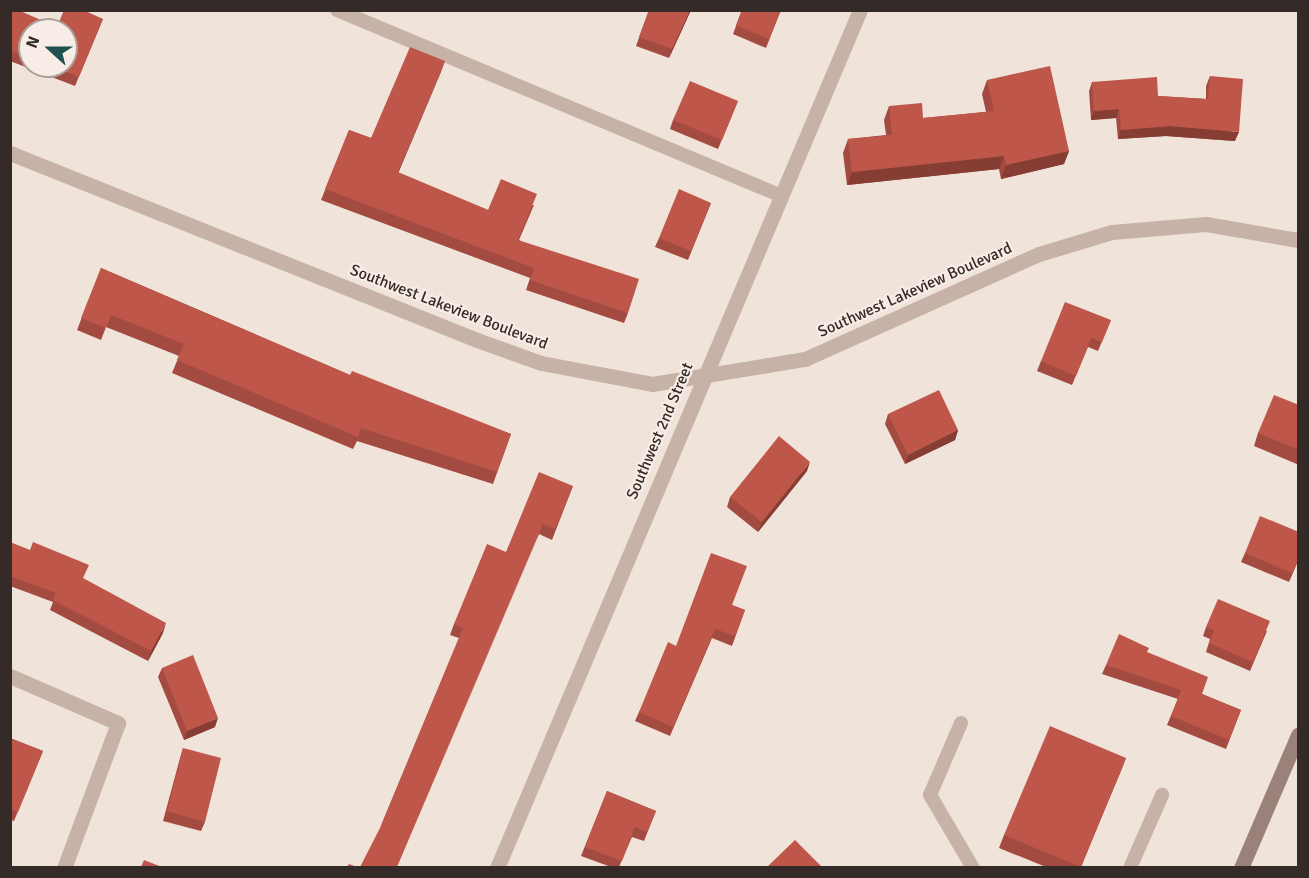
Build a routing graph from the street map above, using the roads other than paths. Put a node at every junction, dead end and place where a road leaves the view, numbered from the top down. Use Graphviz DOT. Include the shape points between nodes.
graph roads {
  1 [pos="337,10"];
  2 [pos="861,10"];
  3 [pos="10,153"];
  4 [pos="781,196"];
  5 [pos="1299,240"];
  6 [pos="702,379"];
  7 [pos="10,676"];
  8 [pos="961,723"];
  9 [pos="1299,735"];
  10 [pos="1162,795"];
  11 [pos="64,867"];
  12 [pos="497,867"];
  13 [pos="974,867"];
  14 [pos="1130,867"];
  15 [pos="1241,867"];
  1 -- 4 [label="lane"];
  2 -- 4 [label="street, Southwest 2nd Street"];
  3 -- 6 [label="street, Southwest Lakeview Boulevard" via="541,363 652,384"];
  4 -- 6 [label="street, Southwest 2nd Street"];
  5 -- 6 [label="street, Southwest Lakeview Boulevard" via="1206,224 1112,232 1039,254 805,359"];
  6 -- 12 [label="street, Southwest 2nd Street"];
  7 -- 11 [label="street" via="118,723"];
  8 -- 13 [label="lane" via="930,795"];
  9 -- 15 [label="main road"];
  10 -- 14 [label="lane"];
}
